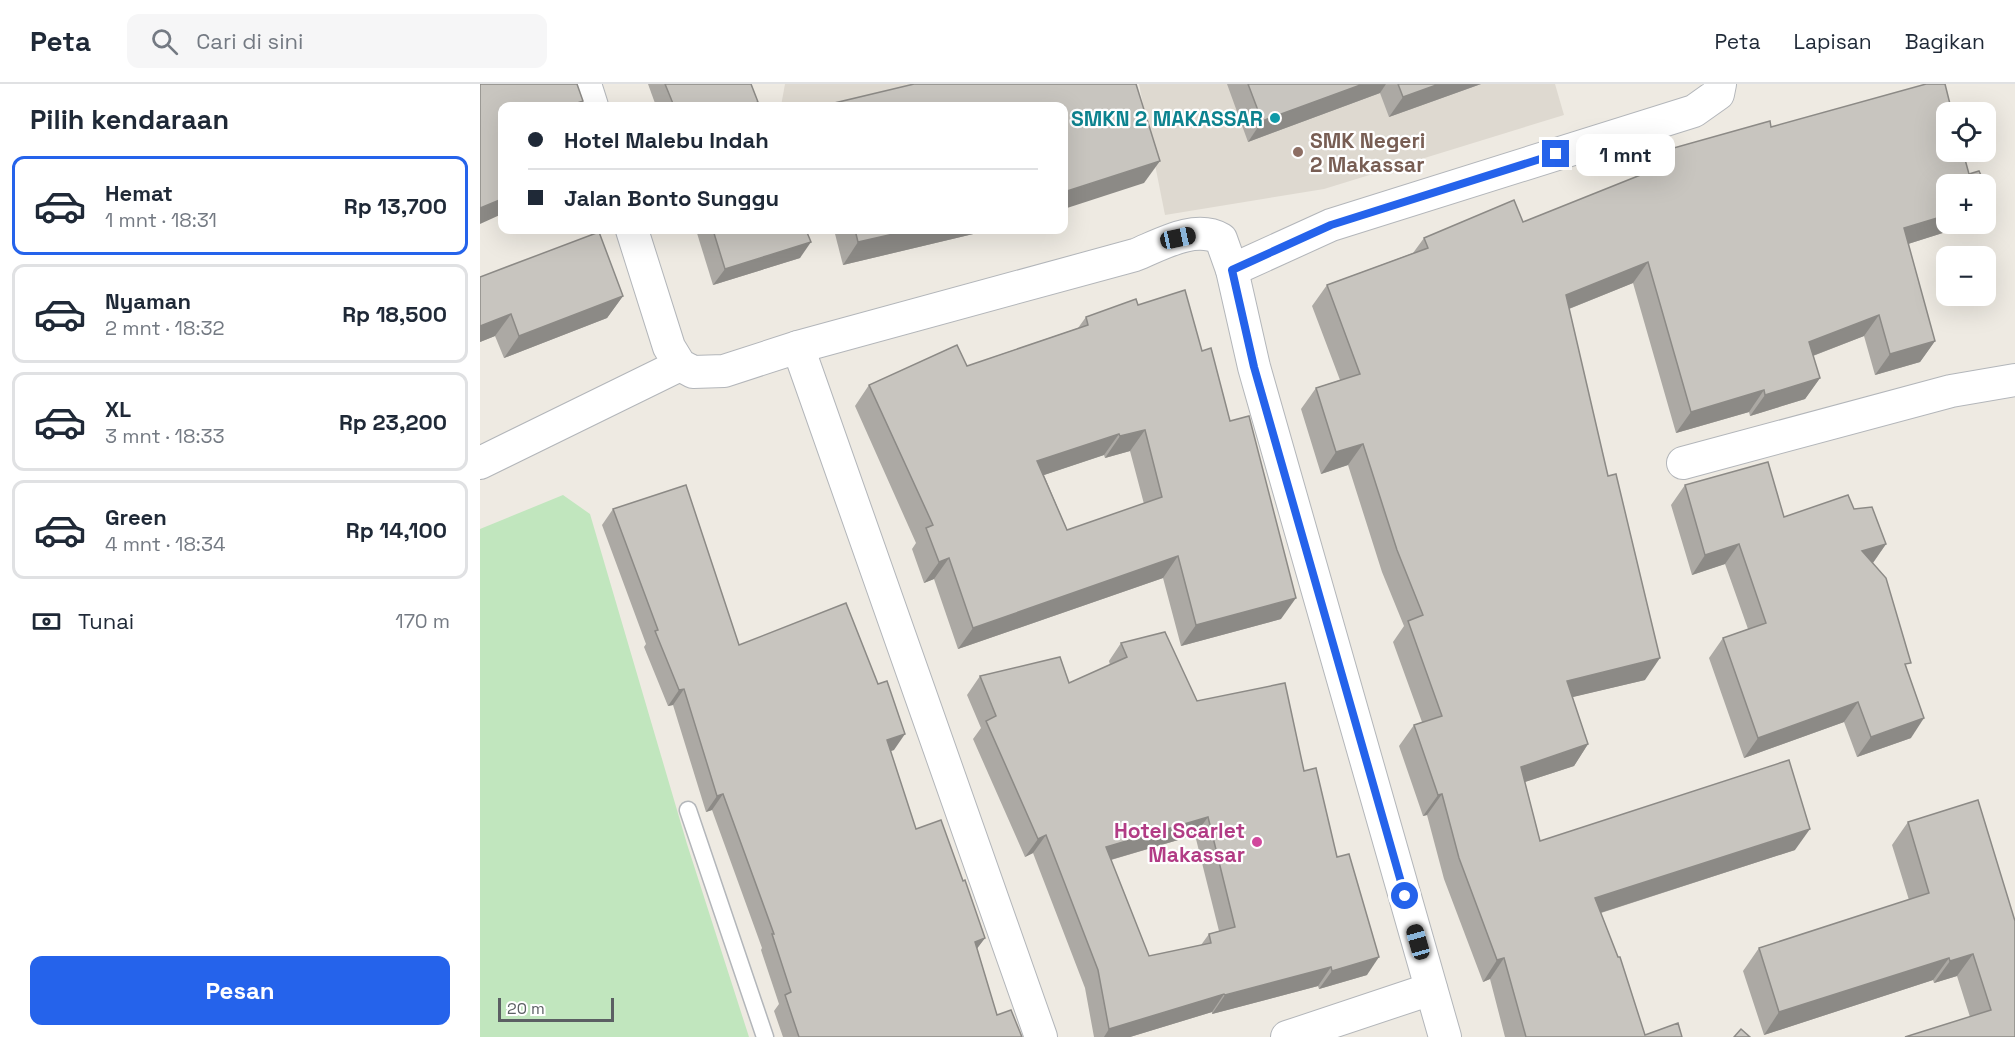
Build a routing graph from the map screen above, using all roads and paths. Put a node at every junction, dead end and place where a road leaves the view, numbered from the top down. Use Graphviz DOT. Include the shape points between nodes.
graph roads {
  1 [pos="585,84"];
  2 [pos="1720,84"];
  3 [pos="591,102"];
  4 [pos="633,234"];
  5 [pos="1232,270"];
  6 [pos="798,346"];
  7 [pos="680,365"];
  8 [pos="2015,380"];
  9 [pos="480,463"];
  10 [pos="1683,463"];
  11 [pos="688,810"];
  12 [pos="1431,988"];
  13 [pos="765,1037"];
  14 [pos="1041,1037"];
  15 [pos="1287,1037"];
  16 [pos="1445,1037"];
  1 -- 3 [label="street"];
  2 -- 5 [label="street" via="1718,94 1694,111 1331,225"];
  4 -- 7 [label="street" via="669,347"];
  5 -- 6 [label="street" via="1221,239 1204,233"];
  5 -- 12 [label="street" via="1254,367"];
  6 -- 7 [label="street" via="724,370 693,372"];
  6 -- 14 [label="street"];
  7 -- 9 [label="street"];
  8 -- 10 [label="street" via="1951,391"];
  11 -- 13 [label="lane"];
  12 -- 15 [label="street"];
  12 -- 16 [label="street"];
}
